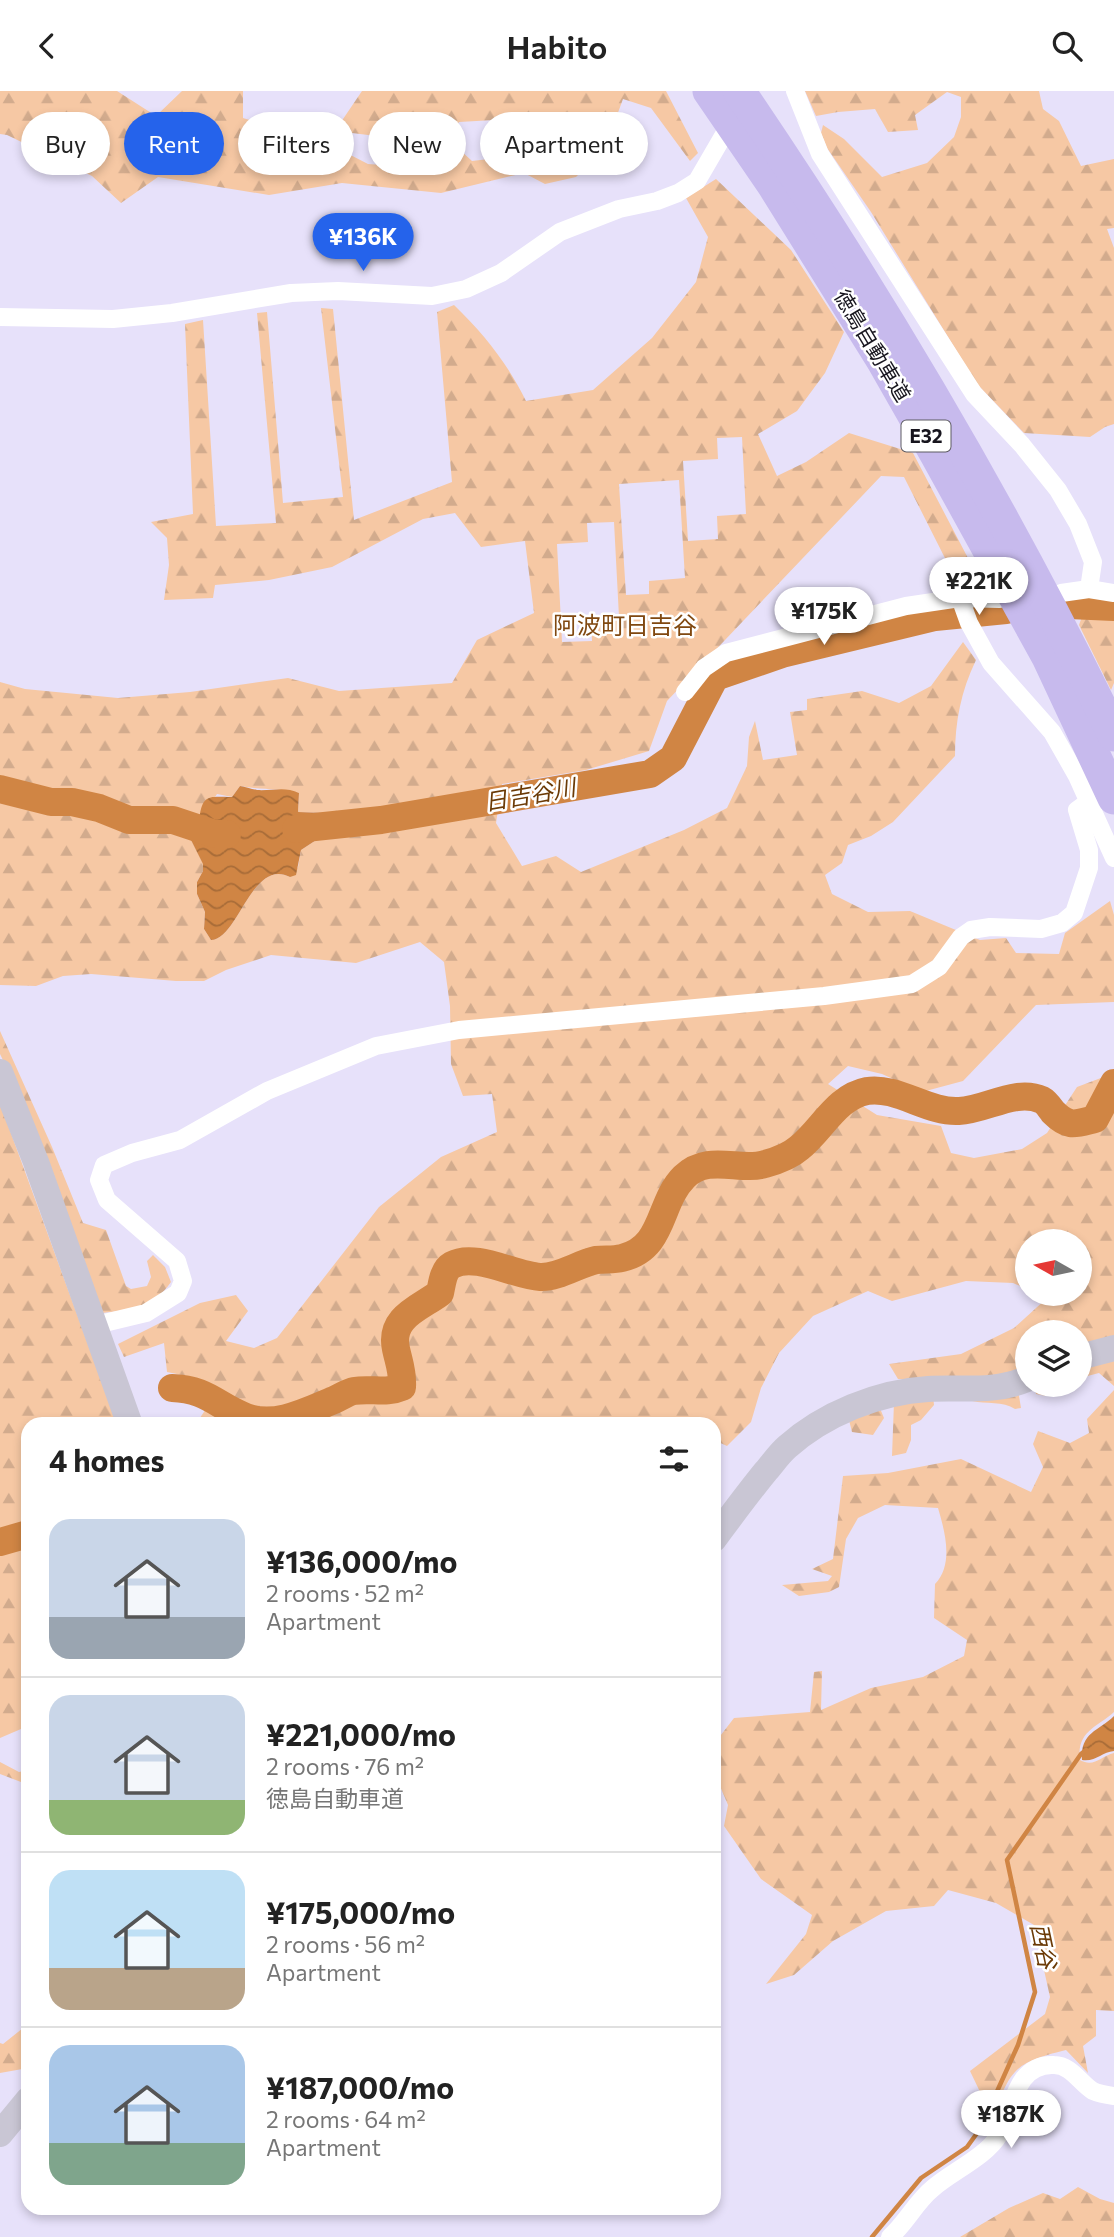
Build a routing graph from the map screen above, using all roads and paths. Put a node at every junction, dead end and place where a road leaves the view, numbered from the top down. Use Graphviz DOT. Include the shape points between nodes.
graph roads {
  1 [pos="709,91"];
  2 [pos="739,91"];
  3 [pos="750,91"];
  4 [pos="795,91"];
  5 [pos="0,317"];
  6 [pos="1089,589"];
  7 [pos="1061,593"];
  8 [pos="1114,593"];
  9 [pos="1000,599"];
  10 [pos="961,602"];
  11 [pos="685,692"];
  12 [pos="1114,735"];
  13 [pos="1101,800"];
  14 [pos="1114,859"];
  15 [pos="0,1072"];
  16 [pos="96,1325"];
  17 [pos="1114,1348"];
  18 [pos="1092,1354"];
  19 [pos="1015,1384"];
  20 [pos="127,1417"];
  21 [pos="721,1529"];
  22 [pos="1114,2096"];
  23 [pos="21,2108"];
  24 [pos="0,2134"];
  25 [pos="890,2237"];
  1 -- 13 [label="highway, 徳島自動車道 / E32" via="774,186 936,454 1048,657"];
  2 -- 12 [label="highway, 徳島自動車道 / E32" via="902,342 1071,646"];
  3 -- 5 [label="street" via="697,181 657,201 619,209 560,232 501,273 467,289 432,296 291,293 113,319"];
  4 -- 6 [label="street" via="820,154 974,394 1058,490 1093,562"];
  6 -- 7 [label="street"];
  6 -- 8 [label="street"];
  9 -- 10 [label="street"];
  10 -- 11 [label="street" via="906,606 726,653 705,668"];
  10 -- 13 [label="street" via="991,663 1052,732 1077,776"];
  13 -- 14 [label="street"];
  13 -- 16 [label="street" via="1077,810 1089,850 1089,868 1074,913 1062,923 1041,929 971,930 939,967 912,984 459,1030 376,1046 267,1091 180,1140 104,1165 99,1180 107,1200 177,1261 183,1281 178,1293 146,1313"];
  15 -- 16 [label="street"];
  16 -- 20 [label="street"];
  17 -- 18 [label="street"];
  19 -- 21 [label="street" via="884,1396 830,1417 787,1447"];
  22 -- 25 [label="street" via="1091,2089 1066,2068 1039,2067 1024,2078 1013,2095 999,2135 990,2146 930,2190"];
  23 -- 24 [label="street"];
}
